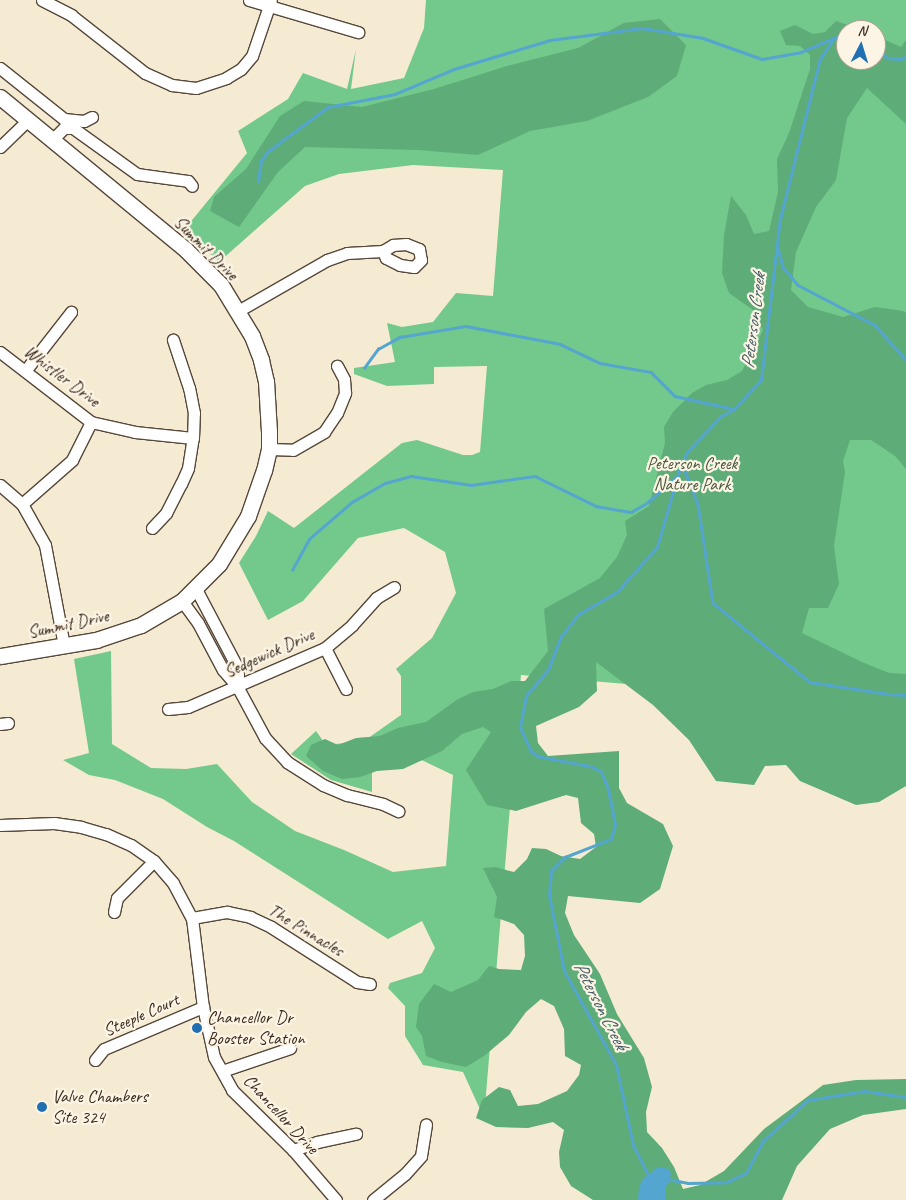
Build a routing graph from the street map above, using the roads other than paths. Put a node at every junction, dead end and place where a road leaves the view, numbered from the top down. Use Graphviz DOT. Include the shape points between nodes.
graph roads {
  1 [pos="42,0"];
  2 [pos="250,0"];
  3 [pos="270,3"];
  4 [pos="358,32"];
  5 [pos="0,68"];
  6 [pos="0,97"];
  7 [pos="92,117"];
  8 [pos="28,120"];
  9 [pos="52,140"];
  10 [pos="0,147"];
  11 [pos="192,186"];
  12 [pos="383,251"];
  13 [pos="238,311"];
  14 [pos="71,312"];
  15 [pos="173,340"];
  16 [pos="0,352"];
  17 [pos="337,366"];
  18 [pos="25,371"];
  19 [pos="91,422"];
  20 [pos="193,438"];
  21 [pos="269,449"];
  22 [pos="0,485"];
  23 [pos="22,504"];
  24 [pos="152,528"];
  25 [pos="394,587"];
  26 [pos="196,589"];
  27 [pos="182,601"];
  28 [pos="64,646"];
  29 [pos="325,648"];
  30 [pos="0,656"];
  31 [pos="237,686"];
  32 [pos="346,689"];
  33 [pos="168,709"];
  34 [pos="398,811"];
  35 [pos="0,825"];
  36 [pos="154,861"];
  37 [pos="114,912"];
  38 [pos="192,918"];
  39 [pos="370,984"];
  40 [pos="203,1008"];
  41 [pos="290,1048"];
  42 [pos="95,1060"];
  43 [pos="222,1071"];
  44 [pos="426,1124"];
  45 [pos="356,1134"];
  46 [pos="292,1150"];
  47 [pos="336,1200"];
  48 [pos="373,1200"];
  1 -- 3 [label="street" via="71,15 145,73 172,85 196,88 241,69 252,56"];
  2 -- 3 [label="street"];
  3 -- 4 [label="street"];
  5 -- 7 [label="street" via="64,119 84,121"];
  6 -- 8 [label="main road, Summit Drive"];
  8 -- 9 [label="main road, Summit Drive"];
  8 -- 10 [label="street"];
  9 -- 11 [label="street" via="64,128 73,128 137,174 188,181"];
  9 -- 13 [label="main road, Summit Drive" via="186,250 220,285"];
  12 -- 13 [label="street" via="347,253 327,260"];
  13 -- 21 [label="main road, Summit Drive" via="252,336 266,381"];
  14 -- 18 [label="street"];
  15 -- 20 [label="street" via="190,388"];
  16 -- 18 [label="street, Whistler Drive"];
  17 -- 21 [label="street" via="344,380 345,393 338,413 324,432 293,450"];
  18 -- 19 [label="street, Whistler Drive"];
  19 -- 20 [label="street, Whistler Drive" via="135,432"];
  19 -- 23 [label="street" via="72,460"];
  20 -- 24 [label="street" via="188,468 181,484 166,513"];
  21 -- 26 [label="main road, Summit Drive" via="260,488 241,530 219,564"];
  22 -- 23 [label="street"];
  23 -- 28 [label="street" via="45,545"];
  25 -- 29 [label="street, Sedgewick Drive" via="376,598"];
  26 -- 27 [label="main road, Summit Drive"];
  26 -- 31 [label="street" via="236,665"];
  27 -- 28 [label="main road, Summit Drive" via="123,632"];
  27 -- 31 [label="street" via="198,623 223,670"];
  28 -- 30 [label="main road, Summit Drive"];
  29 -- 31 [label="street, Sedgewick Drive"];
  29 -- 32 [label="street"];
  31 -- 33 [label="street, Sedgewick Drive" via="188,707"];
  31 -- 34 [label="street" via="265,738 287,762 323,785"];
  35 -- 36 [label="street, Chancellor Drive" via="54,823 81,827 130,845"];
  36 -- 37 [label="street" via="117,898"];
  36 -- 38 [label="street, Chancellor Drive" via="173,882"];
  38 -- 39 [label="street, The Pinnacles" via="227,912 250,917 357,982"];
  38 -- 40 [label="street, Chancellor Drive"];
  40 -- 42 [label="street, Steeple Court" via="104,1050"];
  40 -- 43 [label="street, Chancellor Drive" via="214,1057"];
  41 -- 43 [label="street"];
  43 -- 46 [label="street, Chancellor Drive" via="232,1090"];
  44 -- 48 [label="street" via="421,1156"];
  45 -- 46 [label="street"];
  46 -- 47 [label="street, Chancellor Drive"];
}
